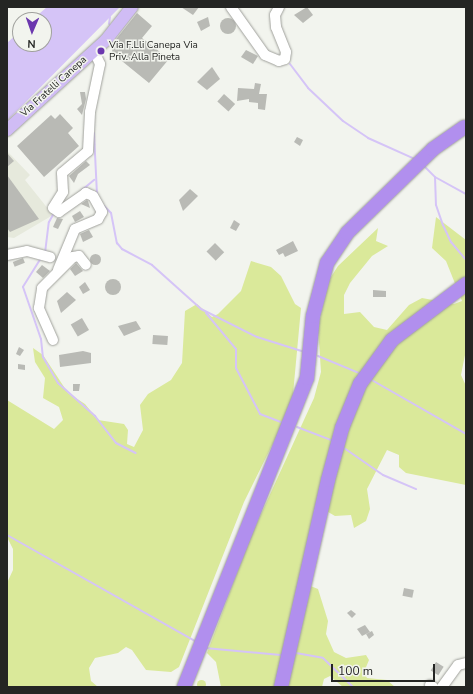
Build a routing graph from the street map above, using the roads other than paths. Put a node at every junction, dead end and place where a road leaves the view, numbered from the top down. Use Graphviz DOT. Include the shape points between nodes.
graph roads {
  1 [pos="132,7"];
  2 [pos="231,7"];
  3 [pos="279,7"];
  4 [pos="94,51"];
  5 [pos="464,127"];
  6 [pos="7,130"];
  7 [pos="7,255"];
  8 [pos="50,257"];
  9 [pos="86,265"];
  10 [pos="58,270"];
  11 [pos="466,284"];
  12 [pos="51,323"];
  13 [pos="466,664"];
  14 [pos="184,687"];
  15 [pos="281,687"];
  16 [pos="442,687"];
  1 -- 4 [label="main road, Via Fratelli Canepa"];
  2 -- 3 [label="street" via="265,55 280,62 285,60 286,52 276,28 275,15"];
  4 -- 6 [label="main road, Via Fratelli Canepa"];
  4 -- 10 [label="street" via="100,64 90,112 88,151 62,173 63,192 53,208 59,212 86,193 93,196 102,212 98,219 75,229"];
  5 -- 14 [label="highway" via="433,149 347,233 327,263 313,316 307,378"];
  7 -- 8 [label="street" via="27,251"];
  9 -- 10 [label="street" via="77,256"];
  10 -- 12 [label="street" via="47,282 38,301 53,340"];
  11 -- 15 [label="highway" via="392,340 360,384 342,428 328,480"];
  13 -- 16 [label="street" via="458,665"];
}
